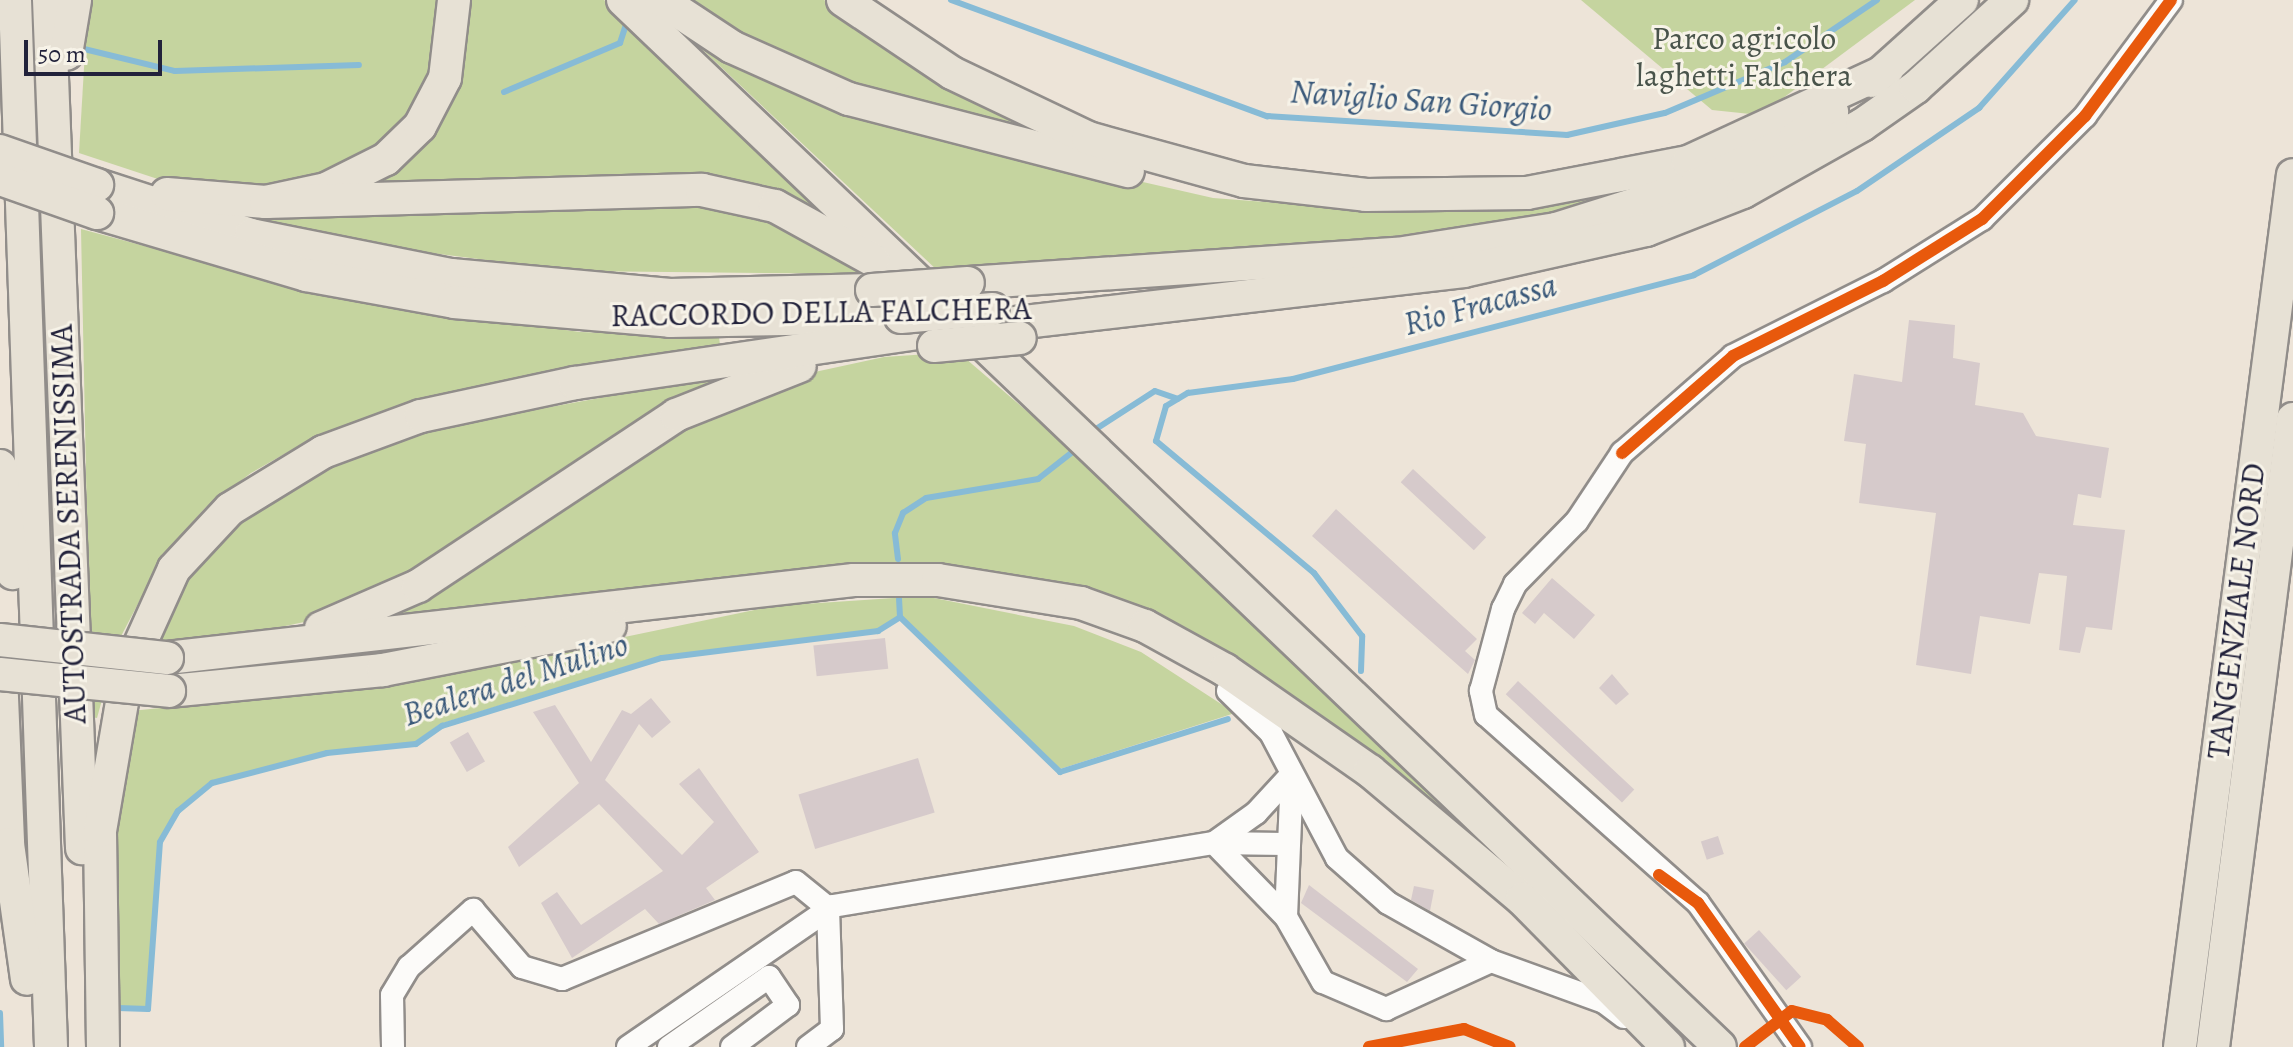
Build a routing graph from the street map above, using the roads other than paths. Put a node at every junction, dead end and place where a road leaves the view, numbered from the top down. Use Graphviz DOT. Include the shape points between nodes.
graph roads {
  1 [pos="15,0"];
  2 [pos="49,0"];
  3 [pos="75,0"];
  4 [pos="454,0"];
  5 [pos="623,0"];
  6 [pos="661,0"];
  7 [pos="843,0"];
  8 [pos="1962,0"];
  9 [pos="2012,0"];
  10 [pos="2171,0"];
  11 [pos="1887,70"];
  12 [pos="55,124"];
  13 [pos="0,151"];
  14 [pos="2293,175"];
  15 [pos="0,179"];
  16 [pos="1314,190"];
  17 [pos="97,199"];
  18 [pos="266,202"];
  19 [pos="918,332"];
  20 [pos="1042,399"];
  21 [pos="2293,419"];
  22 [pos="0,466"];
  23 [pos="744,590"];
  24 [pos="1171,639"];
  25 [pos="0,640"];
  26 [pos="0,650"];
  27 [pos="241,653"];
  28 [pos="0,674"];
  29 [pos="1292,774"];
  30 [pos="1214,843"];
  31 [pos="1285,844"];
  32 [pos="828,908"];
  33 [pos="1286,917"];
  34 [pos="1491,961"];
  35 [pos="27,979"];
  36 [pos="29,1047"];
  37 [pos="51,1047"];
  38 [pos="92,1047"];
  39 [pos="103,1047"];
  40 [pos="393,1047"];
  41 [pos="628,1047"];
  42 [pos="669,1047"];
  43 [pos="732,1047"];
  44 [pos="808,1047"];
  45 [pos="1652,1047"];
  46 [pos="1668,1047"];
  47 [pos="1720,1047"];
  48 [pos="1800,1047"];
  49 [pos="2180,1047"];
  50 [pos="2213,1047"];
  1 -- 37 [label="highway, AUTOSTRADA SERENISSIMA"];
  2 -- 12 [label="highway, AUTOSTRADA SERENISSIMA"];
  3 -- 12 [label="highway"];
  4 -- 18 [label="highway" via="451,60 420,126 360,175"];
  5 -- 20 [label="highway"];
  6 -- 16 [label="highway" via="773,68 887,112 1173,182"];
  7 -- 16 [label="highway" via="952,73 1047,122 1186,168"];
  8 -- 11 [label="highway, RACCORDO DELLA FALCHERA"];
  9 -- 19 [label="highway, RACCORDO DELLA FALCHERA" via="1951,58 1862,125 1743,192 1646,230 1464,271"];
  10 -- 48 [label="street" via="2085,116 1982,219 1883,281 1733,356 1622,453 1577,521 1515,584 1481,701 1493,723 1659,875 1698,903"];
  11 -- 16 [label="highway" via="1733,147 1636,174 1478,196"];
  11 -- 17 [label="highway, RACCORDO DELLA FALCHERA, bridge" via="1795,139 1751,161 1556,229 1382,256 872,290 670,295 466,278"];
  12 -- 38 [label="highway, AUTOSTRADA SERENISSIMA"];
  13 -- 17 [label="highway, RACCORDO DELLA FALCHERA, bridge"];
  14 -- 49 [label="highway, TANGENZIALE NORD"];
  15 -- 17 [label="highway, RACCORDO DELLA FALCHERA, bridge"];
  17 -- 18 [label="highway"];
  17 -- 19 [label="highway, RACCORDO DELLA FALCHERA" via="306,275 468,304 670,321"];
  18 -- 20 [label="highway" via="660,188 745,198 853,246"];
  19 -- 27 [label="highway" via="711,397 391,601"];
  19 -- 39 [label="highway" via="575,383 421,416 323,452 230,509 174,569 127,673 100,831"];
  20 -- 47 [label="highway"];
  21 -- 50 [label="highway, TANGENZIALE NORD"];
  22 -- 35 [label="highway" via="13,564"];
  23 -- 24 [label="highway" via="854,580 980,585 1081,603"];
  23 -- 27 [label="highway"];
  23 -- 28 [label="highway, bridge" via="655,617 383,670 169,691"];
  24 -- 29 [label="street" via="1260,716"];
  24 -- 46 [label="highway" via="1315,731 1428,817 1522,899"];
  25 -- 27 [label="highway, bridge" via="167,658"];
  26 -- 35 [label="highway" via="8,844"];
  29 -- 30 [label="street" via="1256,813"];
  29 -- 31 [label="street"];
  29 -- 34 [label="street" via="1337,858 1388,903"];
  30 -- 31 [label="street"];
  30 -- 32 [label="street"];
  30 -- 33 [label="street"];
  31 -- 33 [label="street"];
  32 -- 40 [label="street" via="796,882 562,979 522,967 473,910 409,967 392,995"];
  32 -- 41 [label="street"];
  32 -- 44 [label="street" via="832,1029"];
  33 -- 34 [label="street" via="1323,982 1386,1009"];
  34 -- 45 [label="street" via="1604,1002"];
  35 -- 36 [label="highway"];
  42 -- 43 [label="street" via="769,977 788,1005"];
}
